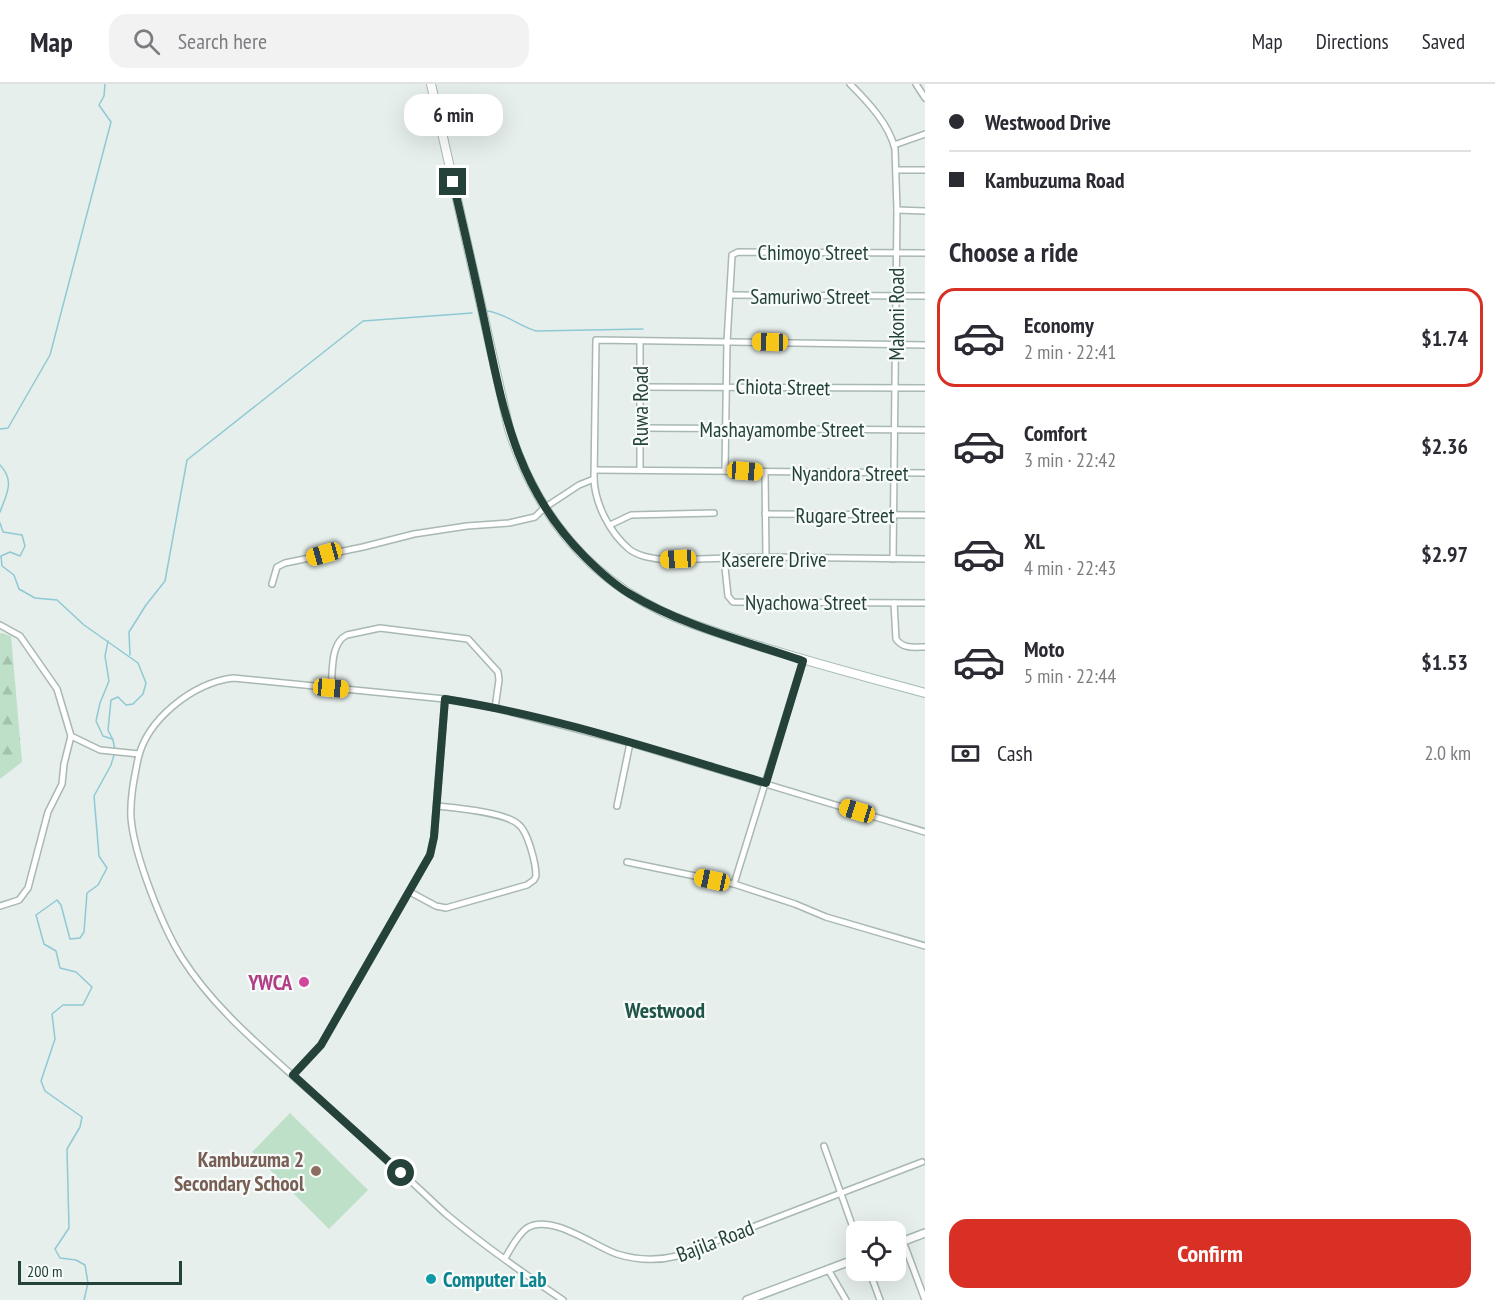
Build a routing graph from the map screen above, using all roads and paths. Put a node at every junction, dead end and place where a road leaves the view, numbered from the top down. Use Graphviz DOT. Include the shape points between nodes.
graph roads {
  1 [pos="431,84"];
  2 [pos="849,84"];
  3 [pos="916,84"];
  4 [pos="925,98"];
  5 [pos="925,134"];
  6 [pos="894,145"];
  7 [pos="897,170"];
  8 [pos="925,170"];
  9 [pos="897,210"];
  10 [pos="925,211"];
  11 [pos="896,252"];
  12 [pos="925,253"];
  13 [pos="730,295"];
  14 [pos="896,296"];
  15 [pos="925,296"];
  16 [pos="640,342"];
  17 [pos="728,342"];
  18 [pos="896,345"];
  19 [pos="925,345"];
  20 [pos="727,386"];
  21 [pos="640,387"];
  22 [pos="925,388"];
  23 [pos="895,389"];
  24 [pos="640,428"];
  25 [pos="726,429"];
  26 [pos="895,430"];
  27 [pos="925,430"];
  28 [pos="595,470"];
  29 [pos="640,470"];
  30 [pos="725,470"];
  31 [pos="765,472"];
  32 [pos="895,472"];
  33 [pos="925,473"];
  34 [pos="594,479"];
  35 [pos="544,508"];
  36 [pos="714,513"];
  37 [pos="765,514"];
  38 [pos="894,515"];
  39 [pos="925,515"];
  40 [pos="610,525"];
  41 [pos="765,557"];
  42 [pos="724,558"];
  43 [pos="893,559"];
  44 [pos="925,559"];
  45 [pos="272,584"];
  46 [pos="894,603"];
  47 [pos="925,603"];
  48 [pos="0,625"];
  49 [pos="925,647"];
  50 [pos="803,661"];
  51 [pos="331,688"];
  52 [pos="925,693"];
  53 [pos="445,699"];
  54 [pos="495,708"];
  55 [pos="71,736"];
  56 [pos="630,743"];
  57 [pos="139,754"];
  58 [pos="766,783"];
  59 [pos="437,806"];
  60 [pos="617,806"];
  61 [pos="925,832"];
  62 [pos="627,862"];
  63 [pos="734,884"];
  64 [pos="410,892"];
  65 [pos="0,906"];
  66 [pos="925,946"];
  67 [pos="293,1075"];
  68 [pos="824,1146"];
  69 [pos="922,1162"];
  70 [pos="841,1192"];
  71 [pos="851,1221"];
  72 [pos="925,1233"];
  73 [pos="906,1240"];
  74 [pos="505,1258"];
  75 [pos="906,1258"];
  76 [pos="846,1263"];
  77 [pos="829,1270"];
  78 [pos="873,1281"];
  79 [pos="563,1300"];
  80 [pos="747,1300"];
  81 [pos="846,1300"];
  82 [pos="880,1300"];
  83 [pos="925,1300"];
  1 -- 35 [label="main road" via="502,402 522,465"];
  2 -- 6 [label="street, Makoni Road" via="870,105"];
  3 -- 4 [label="street"];
  5 -- 6 [label="street"];
  6 -- 7 [label="street, Makoni Road"];
  7 -- 8 [label="street"];
  7 -- 9 [label="street, Makoni Road"];
  9 -- 10 [label="street"];
  9 -- 11 [label="street, Makoni Road"];
  11 -- 12 [label="street, Chimoyo Street"];
  11 -- 13 [label="street, Chimoyo Street" via="738,252 730,257"];
  11 -- 14 [label="street, Makoni Road"];
  13 -- 14 [label="street, Samuriwo Street"];
  13 -- 17 [label="street"];
  14 -- 15 [label="street, Samuriwo Street"];
  14 -- 18 [label="street, Makoni Road"];
  16 -- 17 [label="street"];
  16 -- 21 [label="street, Ruwa Road"];
  16 -- 28 [label="street, Kaserere Drive" via="596,340"];
  17 -- 18 [label="street"];
  17 -- 20 [label="street"];
  18 -- 19 [label="street"];
  18 -- 23 [label="street, Makoni Road"];
  20 -- 21 [label="street, Chiota Street"];
  20 -- 23 [label="street, Chiota Street"];
  20 -- 25 [label="street"];
  21 -- 24 [label="street, Ruwa Road"];
  22 -- 23 [label="street, Chiota Street"];
  23 -- 26 [label="street, Makoni Road"];
  24 -- 25 [label="street, Mashayamombe Street"];
  24 -- 29 [label="street, Ruwa Road"];
  25 -- 26 [label="street, Mashayamombe Street"];
  25 -- 30 [label="street"];
  26 -- 27 [label="street, Mashayamombe Street"];
  26 -- 32 [label="street, Makoni Road"];
  28 -- 29 [label="street, Nyandora Street"];
  28 -- 34 [label="street, Kaserere Drive"];
  29 -- 30 [label="street, Nyandora Street"];
  30 -- 31 [label="street, Nyandora Street"];
  31 -- 32 [label="street, Nyandora Street"];
  31 -- 37 [label="street"];
  32 -- 33 [label="street, Nyandora Street"];
  32 -- 38 [label="street, Makoni Road"];
  34 -- 35 [label="street"];
  34 -- 40 [label="street, Kaserere Drive" via="597,501"];
  35 -- 45 [label="street" via="535,517 522,520 414,534 285,563 277,567"];
  35 -- 50 [label="main road" via="603,575 631,595 688,623"];
  36 -- 40 [label="street" via="631,515"];
  37 -- 38 [label="street, Rugare Street"];
  37 -- 41 [label="street"];
  38 -- 39 [label="street, Rugare Street"];
  38 -- 43 [label="street, Makoni Road"];
  40 -- 42 [label="street, Kaserere Drive" via="630,549 645,556 665,560"];
  41 -- 42 [label="street, Kaserere Drive"];
  41 -- 43 [label="street, Kaserere Drive"];
  42 -- 46 [label="street, Nyachowa Street" via="727,592 733,602"];
  43 -- 44 [label="street, Kaserere Drive"];
  46 -- 47 [label="street, Nyachowa Street"];
  46 -- 49 [label="street" via="896,639 908,647"];
  48 -- 55 [label="street" via="20,636 57,688"];
  50 -- 52 [label="main road"];
  50 -- 58 [label="street"];
  51 -- 53 [label="street"];
  51 -- 54 [label="street" via="336,646 342,637 380,628 447,636 471,641 495,667 499,675"];
  51 -- 57 [label="street" via="242,678 215,682 188,695 167,712"];
  53 -- 54 [label="street"];
  53 -- 59 [label="street"];
  54 -- 56 [label="street"];
  55 -- 57 [label="street" via="95,749"];
  55 -- 65 [label="street" via="62,784 48,812 28,888 19,900"];
  56 -- 58 [label="street"];
  56 -- 60 [label="street"];
  57 -- 67 [label="street" via="132,797 133,828 169,935 189,969 219,1005"];
  58 -- 61 [label="street"];
  58 -- 63 [label="street"];
  59 -- 64 [label="street" via="432,850"];
  59 -- 64 [label="street" via="517,822 526,836 536,876 527,885 452,908 436,906"];
  62 -- 63 [label="street"];
  63 -- 66 [label="street"];
  64 -- 67 [label="street" via="321,1045"];
  67 -- 74 [label="street" via="444,1212"];
  68 -- 70 [label="street"];
  69 -- 70 [label="street, Bajila Road"];
  70 -- 71 [label="street"];
  70 -- 74 [label="street, Bajila Road" via="664,1259 619,1255 556,1226 535,1225 521,1234"];
  72 -- 73 [label="street"];
  74 -- 79 [label="street"];
  75 -- 83 [label="street"];
  76 -- 77 [label="street"];
  77 -- 80 [label="street"];
  77 -- 81 [label="street"];
  78 -- 82 [label="street"];
}
